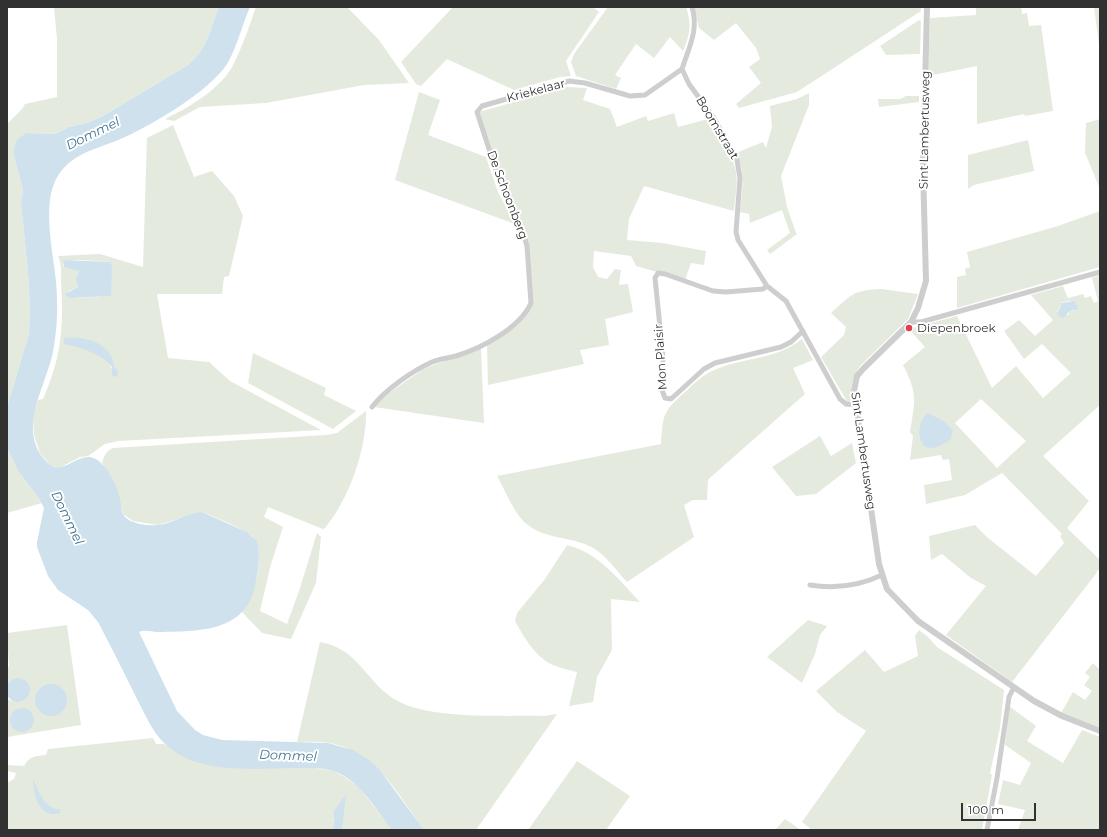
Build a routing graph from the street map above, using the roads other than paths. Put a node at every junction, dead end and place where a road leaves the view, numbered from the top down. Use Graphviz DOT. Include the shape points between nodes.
graph roads {
  1 [pos="692,7"];
  2 [pos="927,7"];
  3 [pos="682,69"];
  4 [pos="478,109"];
  5 [pos="1100,272"];
  6 [pos="767,286"];
  7 [pos="911,322"];
  8 [pos="803,332"];
  9 [pos="855,405"];
  10 [pos="372,407"];
  11 [pos="882,575"];
  12 [pos="810,584"];
  13 [pos="1014,688"];
  14 [pos="1100,731"];
  15 [pos="987,830"];
  1 -- 3 [label="street" via="695,28 693,41"];
  2 -- 7 [label="street, Sint Lambertusweg" via="923,169 927,272 924,291"];
  3 -- 4 [label="street, Kriekelaar" via="645,95 630,96 585,82 569,81"];
  3 -- 6 [label="street, Boomstraat" via="714,118 737,160 740,178 736,232 738,240"];
  4 -- 10 [label="street, De Schoonberg" via="501,186 522,229 527,246 531,303 528,311 500,336 457,355 432,362 379,398"];
  5 -- 7 [label="street" via="921,322"];
  6 -- 8 [label="street, Boomstraat" via="786,301"];
  6 -- 8 [label="street, Mon Plaisir" via="763,289 713,291 658,273 655,278 663,357 662,390 665,398 671,399 704,369 715,363 781,347"];
  7 -- 9 [label="street, Sint Lambertusweg" via="860,372 855,383"];
  8 -- 9 [label="street, Boomstraat" via="840,398 846,404"];
  9 -- 11 [label="street, Sint Lambertusweg"];
  11 -- 12 [label="street" via="848,587 827,588"];
  11 -- 13 [label="street, Sint Lambertusweg" via="887,589 918,621"];
  13 -- 14 [label="street, Sint Lambertusweg" via="1062,716"];
  13 -- 15 [label="street" via="1009,697 998,778"];
}
